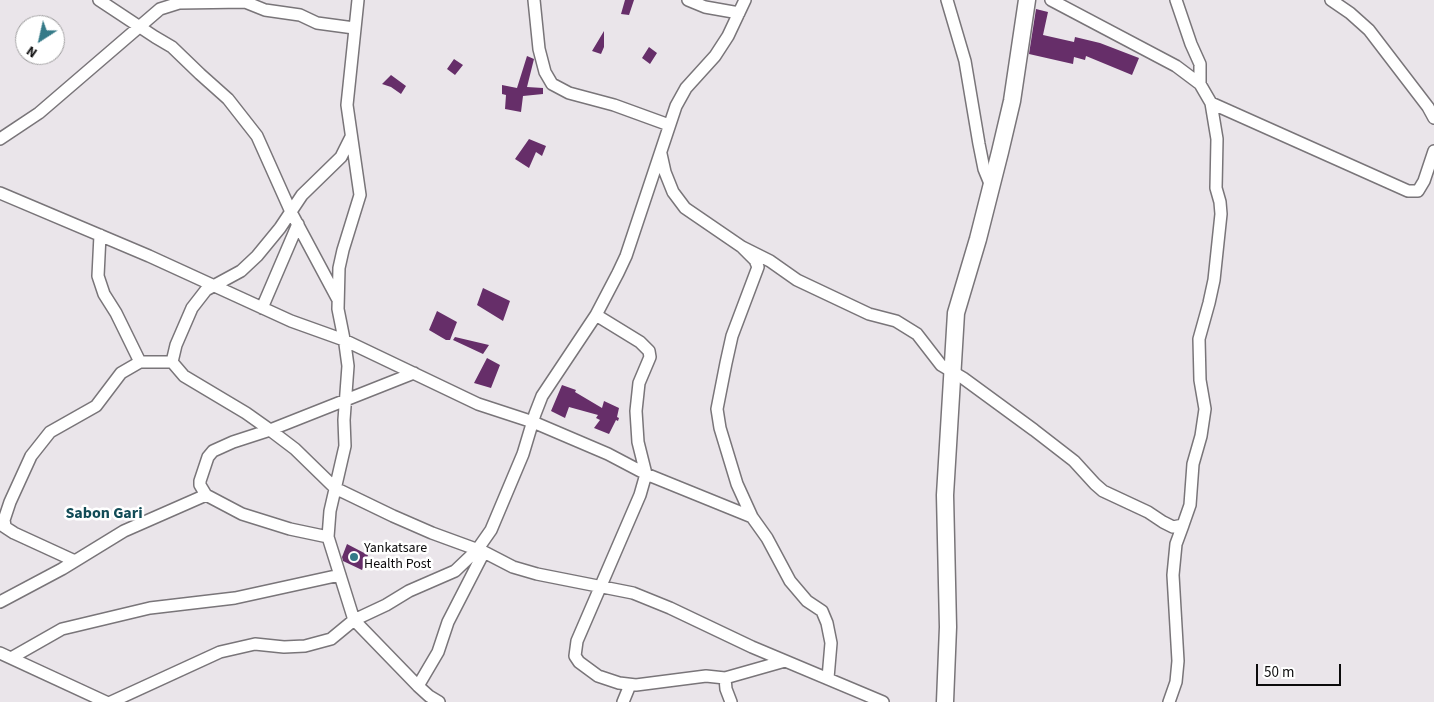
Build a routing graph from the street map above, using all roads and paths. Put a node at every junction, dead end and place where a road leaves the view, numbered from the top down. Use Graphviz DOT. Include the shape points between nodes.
graph roads {
  1 [pos="99,0"];
  2 [pos="358,0"];
  3 [pos="534,0"];
  4 [pos="688,0"];
  5 [pos="745,0"];
  6 [pos="947,0"];
  7 [pos="1028,0"];
  8 [pos="1051,0"];
  9 [pos="1176,0"];
  10 [pos="1331,0"];
  11 [pos="739,13"];
  12 [pos="139,27"];
  13 [pos="354,28"];
  14 [pos="1200,84"];
  15 [pos="1211,103"];
  16 [pos="1434,118"];
  17 [pos="669,125"];
  18 [pos="351,137"];
  19 [pos="0,139"];
  20 [pos="1434,151"];
  21 [pos="661,153"];
  22 [pos="991,186"];
  23 [pos="0,192"];
  24 [pos="291,212"];
  25 [pos="298,224"];
  26 [pos="100,235"];
  27 [pos="742,248"];
  28 [pos="214,286"];
  29 [pos="338,300"];
  30 [pos="262,308"];
  31 [pos="596,315"];
  32 [pos="344,340"];
  33 [pos="140,362"];
  34 [pos="172,362"];
  35 [pos="414,373"];
  36 [pos="953,374"];
  37 [pos="345,401"];
  38 [pos="533,422"];
  39 [pos="270,430"];
  40 [pos="646,474"];
  41 [pos="335,488"];
  42 [pos="206,495"];
  43 [pos="752,517"];
  44 [pos="2,525"];
  45 [pos="1183,525"];
  46 [pos="328,537"];
  47 [pos="480,551"];
  48 [pos="75,561"];
  49 [pos="340,575"];
  50 [pos="601,587"];
  51 [pos="0,602"];
  52 [pos="354,620"];
  53 [pos="0,653"];
  54 [pos="11,658"];
  55 [pos="786,661"];
  56 [pos="725,678"];
  57 [pos="828,678"];
  58 [pos="630,684"];
  59 [pos="418,686"];
  60 [pos="431,700"];
  61 [pos="106,702"];
  62 [pos="111,702"];
  63 [pos="623,702"];
  64 [pos="731,702"];
  65 [pos="883,702"];
  66 [pos="945,702"];
  67 [pos="1169,702"];
  1 -- 12 [label="street"];
  2 -- 13 [label="street"];
  3 -- 17 [label="street" via="539,50 552,84 569,93"];
  4 -- 11 [label="street" via="705,7"];
  5 -- 11 [label="street"];
  6 -- 22 [label="street" via="965,62 984,169"];
  7 -- 22 [label="street" via="1012,101"];
  8 -- 14 [label="street" via="1176,66"];
  9 -- 14 [label="street" via="1200,64"];
  10 -- 16 [label="street" via="1369,30"];
  11 -- 17 [label="street" via="715,56 686,88"];
  12 -- 13 [label="street" via="160,9 179,3 245,2 265,10 300,15 317,23"];
  12 -- 19 [label="street" via="39,113"];
  12 -- 24 [label="street" via="172,47 228,99 257,136"];
  13 -- 18 [label="street" via="347,105"];
  14 -- 15 [label="street"];
  15 -- 20 [label="street" via="1408,191 1418,191"];
  15 -- 45 [label="street" via="1217,139 1216,181 1220,214 1214,280 1199,338 1200,380 1205,409 1193,464 1190,505"];
  17 -- 21 [label="street"];
  18 -- 24 [label="street" via="341,157 302,195"];
  18 -- 29 [label="street" via="360,194 343,250"];
  21 -- 27 [label="street" via="673,192 685,208"];
  21 -- 31 [label="street" via="626,256"];
  22 -- 36 [label="street" via="956,313"];
  23 -- 26 [label="street"];
  24 -- 25 [label="street"];
  24 -- 28 [label="street" via="257,256 241,271"];
  25 -- 29 [label="street"];
  25 -- 30 [label="street"];
  26 -- 28 [label="street"];
  26 -- 33 [label="street" via="98,276 104,294"];
  27 -- 36 [label="street" via="770,261 797,280 917,334 934,358"];
  27 -- 43 [label="street" via="758,267 732,336 717,408 729,463"];
  28 -- 30 [label="street"];
  28 -- 34 [label="street" via="206,290 192,308"];
  29 -- 32 [label="street"];
  30 -- 32 [label="street"];
  31 -- 38 [label="street" via="542,396"];
  31 -- 40 [label="street" via="640,342 649,352 639,383 636,411 638,442"];
  32 -- 35 [label="street"];
  32 -- 37 [label="street" via="348,366"];
  33 -- 34 [label="street"];
  33 -- 44 [label="street" via="121,373 96,406 50,432 31,456"];
  34 -- 39 [label="street" via="184,376"];
  35 -- 37 [label="street"];
  35 -- 38 [label="street" via="478,404"];
  36 -- 45 [label="street" via="1074,461 1103,490 1173,527"];
  36 -- 66 [label="street" via="945,495 948,627"];
  37 -- 39 [label="street"];
  37 -- 41 [label="street" via="345,446"];
  38 -- 40 [label="street"];
  38 -- 47 [label="street" via="523,454"];
  39 -- 41 [label="street"];
  39 -- 42 [label="street" via="212,451 200,481"];
  40 -- 43 [label="street"];
  40 -- 50 [label="street"];
  41 -- 46 [label="street"];
  41 -- 47 [label="street" via="432,533"];
  42 -- 46 [label="street" via="242,514"];
  42 -- 48 [label="street" via="124,530"];
  43 -- 57 [label="street" via="790,581 807,601 822,611 831,643"];
  44 -- 48 [label="street"];
  45 -- 67 [label="street" via="1176,544 1172,575 1178,661 1176,682"];
  46 -- 49 [label="street"];
  47 -- 50 [label="street" via="513,567"];
  47 -- 52 [label="street" via="455,571"];
  47 -- 59 [label="street" via="438,652"];
  48 -- 51 [label="street"];
  49 -- 52 [label="street"];
  49 -- 54 [label="street" via="235,598 150,608 62,629"];
  50 -- 55 [label="street" via="633,593"];
  50 -- 58 [label="street" via="577,641 575,656 578,662 598,676"];
  52 -- 59 [label="street"];
  52 -- 62 [label="street" via="331,639 305,646 255,644 220,652"];
  53 -- 54 [label="street"];
  54 -- 61 [label="street"];
  55 -- 56 [label="street"];
  55 -- 57 [label="street"];
  56 -- 58 [label="street" via="706,676"];
  56 -- 64 [label="street"];
  57 -- 65 [label="street"];
  58 -- 63 [label="street"];
  59 -- 60 [label="street"];
}
